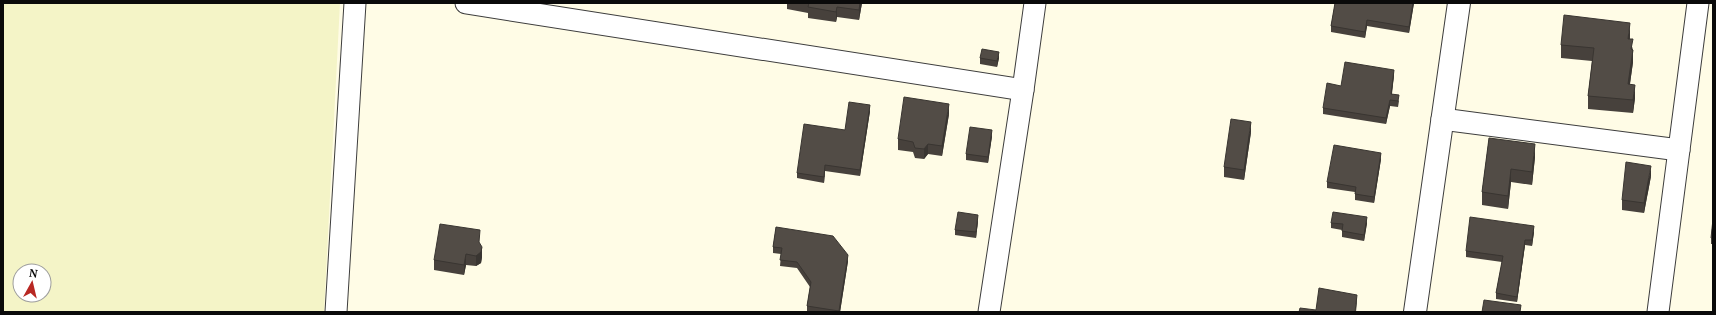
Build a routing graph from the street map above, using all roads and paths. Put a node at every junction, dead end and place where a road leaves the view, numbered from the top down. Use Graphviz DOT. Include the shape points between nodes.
graph roads {
  1 [pos="355,3"];
  2 [pos="466,3"];
  3 [pos="1035,3"];
  4 [pos="1459,3"];
  5 [pos="1698,3"];
  6 [pos="1024,90"];
  7 [pos="1442,119"];
  8 [pos="1680,150"];
  9 [pos="336,312"];
  10 [pos="989,312"];
  11 [pos="1415,312"];
  12 [pos="1658,312"];
  1 -- 9 [label="street"];
  2 -- 6 [label="street"];
  3 -- 6 [label="street"];
  4 -- 7 [label="street"];
  5 -- 8 [label="street"];
  6 -- 10 [label="street"];
  7 -- 8 [label="street"];
  7 -- 11 [label="street"];
  8 -- 12 [label="street"];
}
